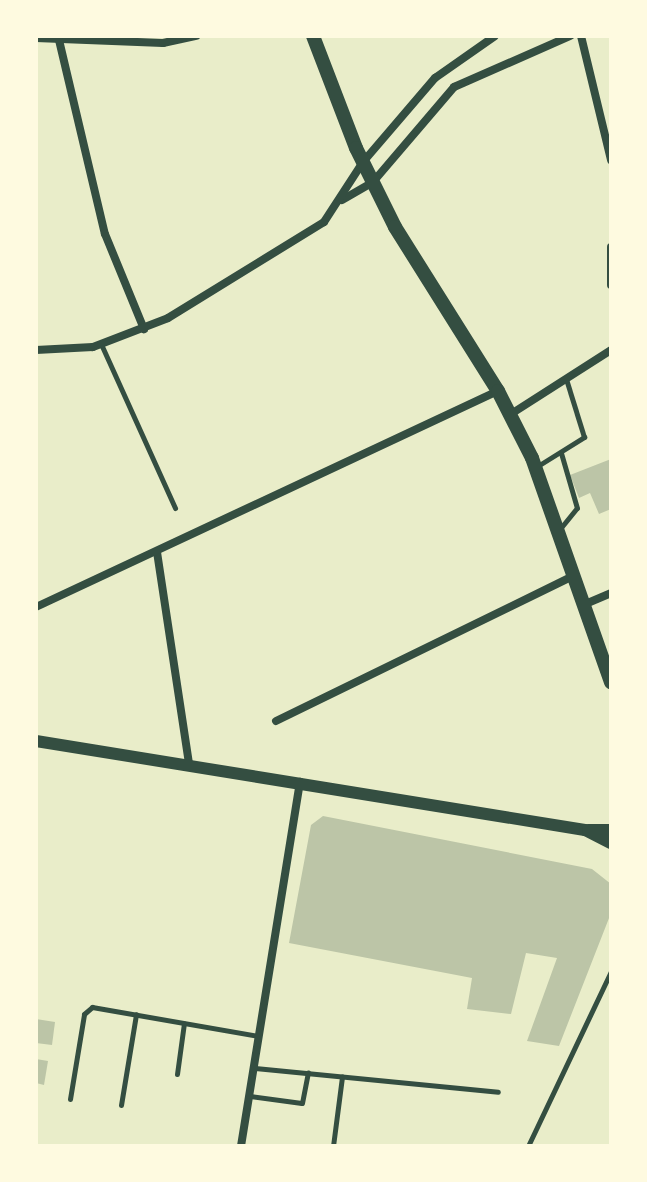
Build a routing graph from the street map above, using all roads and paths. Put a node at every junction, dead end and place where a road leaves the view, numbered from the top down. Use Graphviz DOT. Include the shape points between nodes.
graph roads {
  1 [pos="196,36"];
  2 [pos="313,36"];
  3 [pos="495,36"];
  4 [pos="570,36"];
  5 [pos="581,36"];
  6 [pos="36,38"];
  7 [pos="90,38"];
  8 [pos="59,40"];
  9 [pos="611,160"];
  10 [pos="363,162"];
  11 [pos="373,182"];
  12 [pos="340,202"];
  13 [pos="611,247"];
  14 [pos="611,285"];
  15 [pos="144,329"];
  16 [pos="101,344"];
  17 [pos="36,350"];
  18 [pos="611,350"];
  19 [pos="566,379"];
  20 [pos="498,391"];
  21 [pos="511,414"];
  22 [pos="561,453"];
  23 [pos="535,467"];
  24 [pos="175,508"];
  25 [pos="558,531"];
  26 [pos="157,552"];
  27 [pos="571,577"];
  28 [pos="611,593"];
  29 [pos="582,606"];
  30 [pos="36,607"];
  31 [pos="611,682"];
  32 [pos="276,721"];
  33 [pos="36,741"];
  34 [pos="189,764"];
  35 [pos="300,782"];
  36 [pos="585,830"];
  37 [pos="611,830"];
  38 [pos="611,843"];
  39 [pos="611,971"];
  40 [pos="136,1014"];
  41 [pos="184,1023"];
  42 [pos="260,1036"];
  43 [pos="255,1068"];
  44 [pos="308,1073"];
  45 [pos="177,1074"];
  46 [pos="342,1077"];
  47 [pos="498,1092"];
  48 [pos="250,1096"];
  49 [pos="70,1099"];
  50 [pos="121,1105"];
  51 [pos="241,1146"];
  52 [pos="333,1146"];
  53 [pos="528,1146"];
  1 -- 7 [label="street" via="163,43"];
  2 -- 10 [label="main road"];
  3 -- 10 [label="street" via="435,78"];
  4 -- 11 [label="street" via="454,87"];
  5 -- 9 [label="street"];
  6 -- 8 [label="street"];
  7 -- 8 [label="street"];
  8 -- 15 [label="street" via="105,234"];
  10 -- 11 [label="main road"];
  10 -- 12 [label="street"];
  11 -- 12 [label="street"];
  11 -- 20 [label="main road"];
  12 -- 15 [label="street" via="324,222"];
  13 -- 14 [label="street"];
  15 -- 16 [label="street"];
  16 -- 17 [label="street"];
  16 -- 24 [label="lane"];
  18 -- 19 [label="street"];
  19 -- 21 [label="street"];
  19 -- 22 [label="lane" via="584,435"];
  20 -- 21 [label="main road"];
  20 -- 26 [label="street"];
  21 -- 23 [label="main road"];
  22 -- 23 [label="lane"];
  22 -- 25 [label="lane" via="577,508"];
  23 -- 25 [label="main road"];
  25 -- 27 [label="main road"];
  26 -- 30 [label="street"];
  26 -- 34 [label="street"];
  27 -- 29 [label="main road"];
  27 -- 32 [label="street"];
  28 -- 29 [label="street"];
  29 -- 31 [label="main road"];
  33 -- 34 [label="street"];
  34 -- 35 [label="street"];
  35 -- 36 [label="street"];
  35 -- 42 [label="street"];
  36 -- 37 [label="street"];
  36 -- 38 [label="street"];
  39 -- 53 [label="lane"];
  40 -- 41 [label="lane"];
  40 -- 49 [label="lane" via="85,1010"];
  40 -- 50 [label="lane"];
  41 -- 42 [label="lane"];
  41 -- 45 [label="lane"];
  42 -- 43 [label="street"];
  43 -- 44 [label="lane"];
  43 -- 48 [label="street"];
  44 -- 46 [label="lane"];
  44 -- 48 [label="lane" via="302,1103"];
  46 -- 47 [label="lane"];
  46 -- 52 [label="lane"];
  48 -- 51 [label="street"];
}
